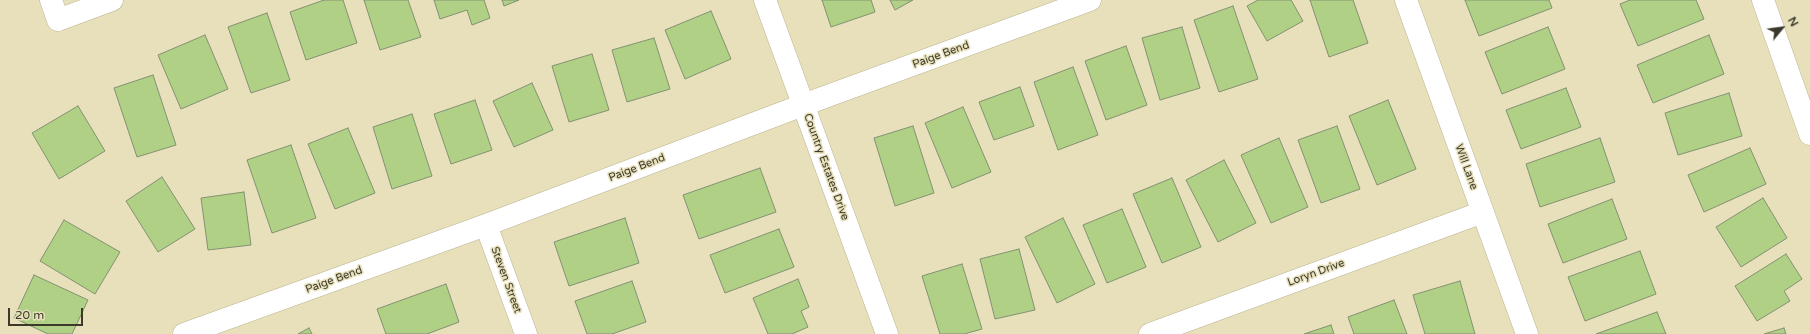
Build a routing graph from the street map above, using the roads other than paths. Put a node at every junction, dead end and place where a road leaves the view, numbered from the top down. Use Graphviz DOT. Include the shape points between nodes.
graph roads {
  1 [pos="112,0"];
  2 [pos="765,0"];
  3 [pos="1090,0"];
  4 [pos="1406,0"];
  5 [pos="1763,0"];
  6 [pos="54,10"];
  7 [pos="803,105"];
  8 [pos="1810,134"];
  9 [pos="1483,212"];
  10 [pos="486,225"];
  11 [pos="184,334"];
  12 [pos="526,334"];
  13 [pos="887,334"];
  14 [pos="1150,334"];
  15 [pos="1527,334"];
  1 -- 6 [label="street"];
  2 -- 7 [label="street, Country Estates Drive"];
  3 -- 7 [label="street, Paige Bend"];
  4 -- 9 [label="street, Will Lane"];
  5 -- 8 [label="street"];
  7 -- 10 [label="street, Paige Bend"];
  7 -- 13 [label="street, Country Estates Drive"];
  9 -- 14 [label="street, Loryn Drive"];
  9 -- 15 [label="street, Will Lane"];
  10 -- 11 [label="street, Paige Bend"];
  10 -- 12 [label="street, Steven Street"];
}
